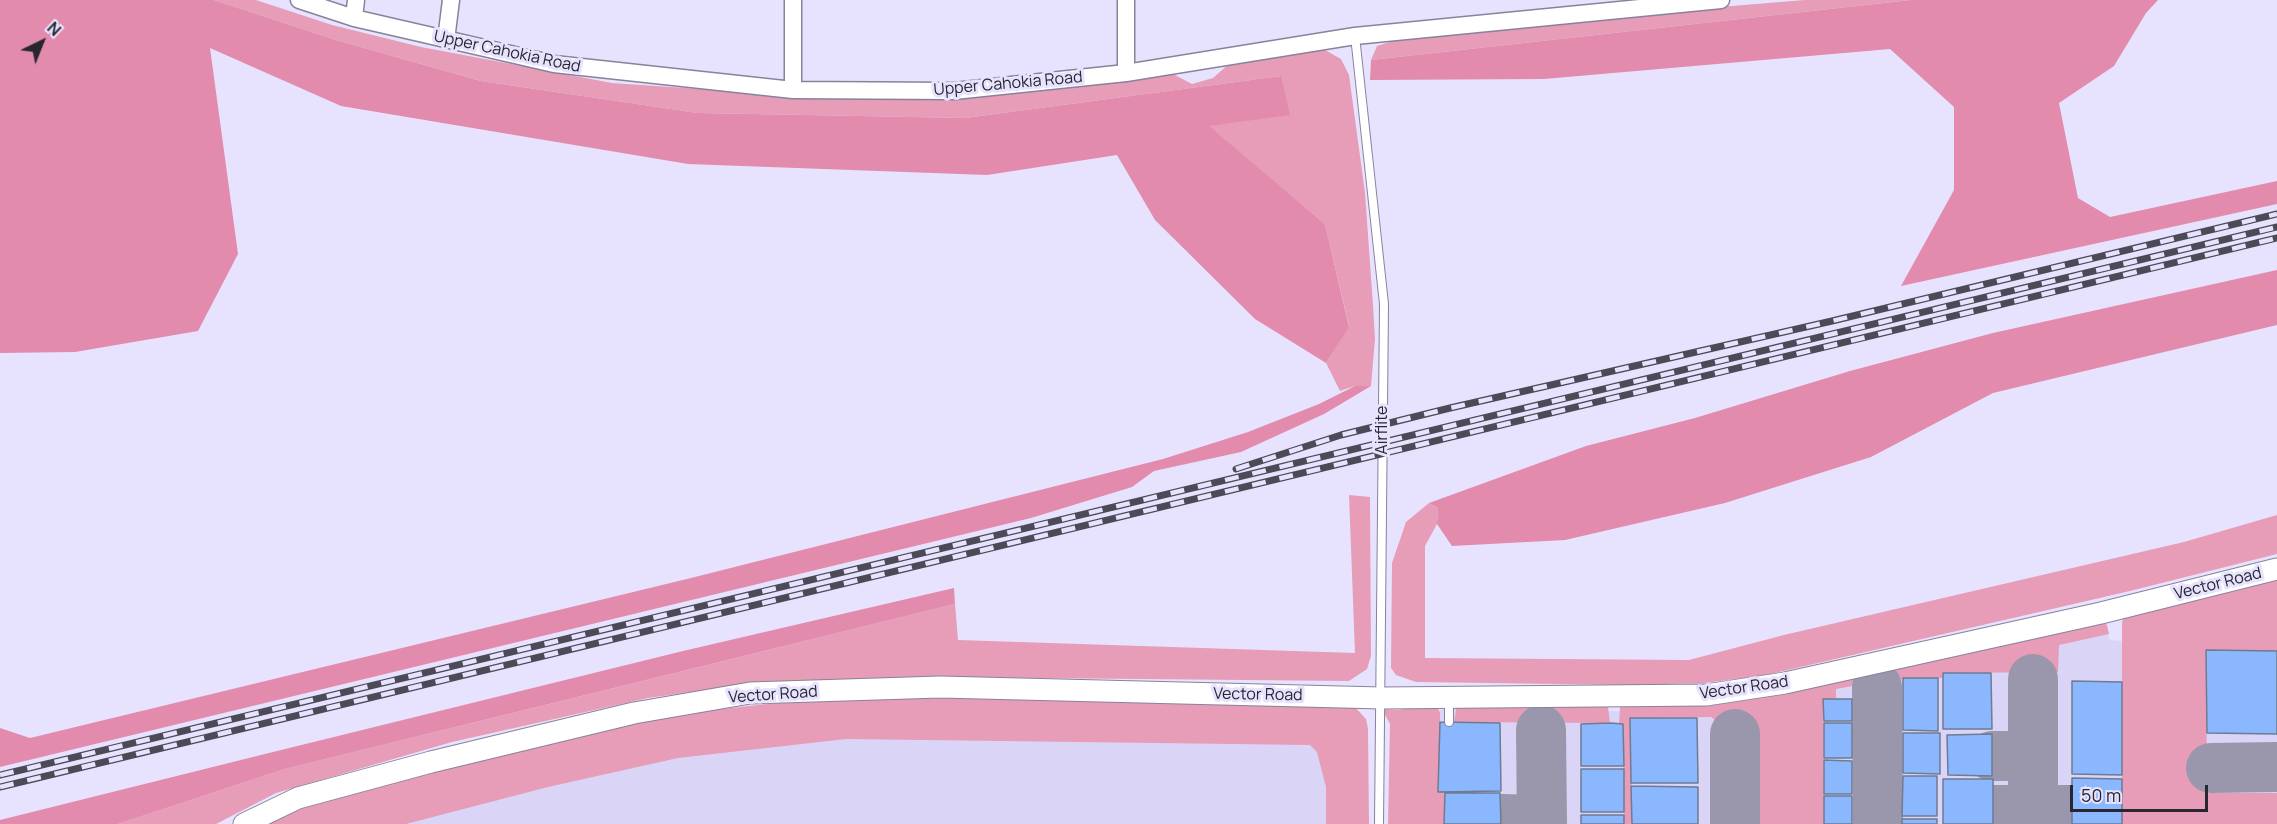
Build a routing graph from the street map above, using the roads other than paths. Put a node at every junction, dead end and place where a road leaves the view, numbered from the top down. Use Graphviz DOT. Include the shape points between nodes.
graph roads {
  1 [pos="299,0"];
  2 [pos="356,0"];
  3 [pos="451,0"];
  4 [pos="793,0"];
  5 [pos="1126,0"];
  6 [pos="1721,0"];
  7 [pos="354,18"];
  8 [pos="1355,36"];
  9 [pos="447,40"];
  10 [pos="1126,74"];
  11 [pos="793,90"];
  12 [pos="2277,569"];
  13 [pos="1382,698"];
  14 [pos="1449,698"];
  15 [pos="1449,722"];
  16 [pos="244,824"];
  17 [pos="1379,824"];
  1 -- 7 [label="street, Upper Cahokia Road"];
  2 -- 7 [label="street"];
  3 -- 9 [label="street"];
  4 -- 11 [label="street"];
  5 -- 10 [label="street"];
  6 -- 8 [label="street, Upper Cahokia Road"];
  7 -- 9 [label="street, Upper Cahokia Road"];
  8 -- 10 [label="street, Upper Cahokia Road"];
  8 -- 13 [label="lane, Airflite" via="1384,304"];
  9 -- 11 [label="street, Upper Cahokia Road" via="554,64"];
  10 -- 11 [label="street, Upper Cahokia Road" via="954,91"];
  12 -- 14 [label="street, Vector Road" via="1785,683 1706,695"];
  13 -- 14 [label="street, Vector Road"];
  13 -- 16 [label="street, Vector Road" via="940,687 750,693 634,713 431,762 298,798"];
  13 -- 17 [label="lane, Airflite"];
  14 -- 15 [label="lane"];
}
